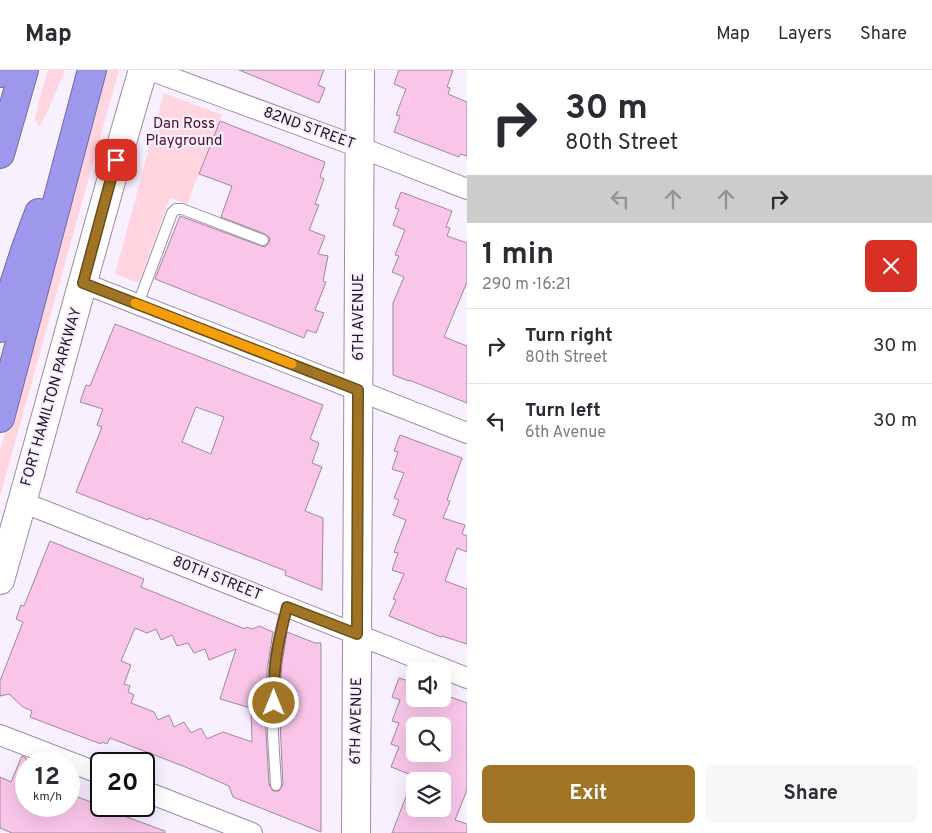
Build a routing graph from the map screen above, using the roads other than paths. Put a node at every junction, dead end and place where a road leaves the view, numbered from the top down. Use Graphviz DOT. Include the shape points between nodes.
graph roads {
  1 [pos="24,70"];
  2 [pos="143,70"];
  3 [pos="150,70"];
  4 [pos="360,70"];
  5 [pos="91,76"];
  6 [pos="359,147"];
  7 [pos="0,154"];
  8 [pos="467,189"];
  9 [pos="263,240"];
  10 [pos="83,283"];
  11 [pos="138,304"];
  12 [pos="0,328"];
  13 [pos="358,390"];
  14 [pos="0,418"];
  15 [pos="467,432"];
  16 [pos="22,502"];
  17 [pos="0,580"];
  18 [pos="287,607"];
  19 [pos="357,634"];
  20 [pos="467,678"];
  21 [pos="0,735"];
  22 [pos="90,770"];
  23 [pos="276,784"];
  24 [pos="155,795"];
  25 [pos="252,833"];
  26 [pos="356,833"];
  1 -- 7 [label="highway"];
  2 -- 10 [label="street, FORT HAMILTON PARKWAY"];
  3 -- 6 [label="street, 82ND STREET"];
  4 -- 6 [label="street, 6TH AVENUE"];
  5 -- 12 [label="highway" via="26,248"];
  5 -- 14 [label="highway"];
  6 -- 8 [label="street, 82ND STREET"];
  6 -- 13 [label="street, 6TH AVENUE"];
  9 -- 11 [label="lane" via="182,208 176,209"];
  10 -- 11 [label="street"];
  10 -- 16 [label="street, FORT HAMILTON PARKWAY"];
  11 -- 13 [label="street"];
  13 -- 15 [label="street"];
  13 -- 19 [label="street, 6TH AVENUE"];
  16 -- 17 [label="street, FORT HAMILTON PARKWAY"];
  16 -- 18 [label="street, 80TH STREET"];
  18 -- 19 [label="street, 80TH STREET"];
  18 -- 23 [label="lane" via="273,673"];
  19 -- 20 [label="street, 80TH STREET"];
  19 -- 26 [label="street, 6TH AVENUE"];
  21 -- 22 [label="street"];
  24 -- 25 [label="street"];
}
